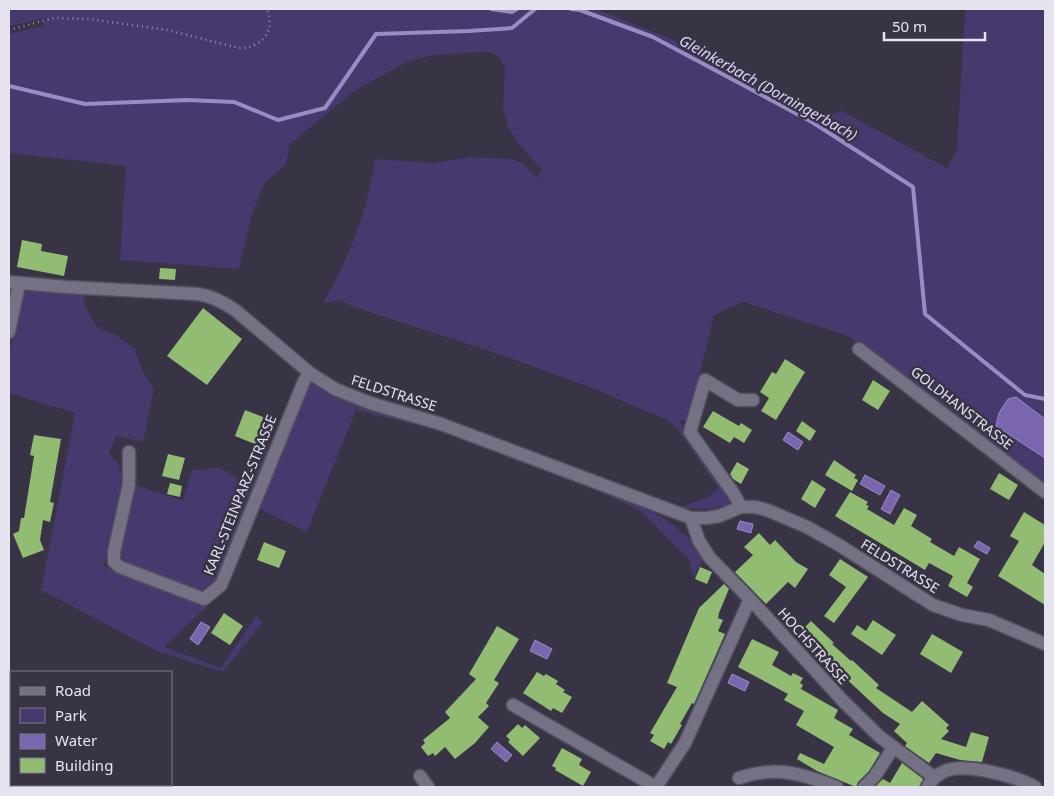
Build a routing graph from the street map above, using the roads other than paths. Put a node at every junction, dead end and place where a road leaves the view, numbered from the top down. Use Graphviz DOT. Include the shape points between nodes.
graph roads {
  1 [pos="14,283"];
  2 [pos="9,332"];
  3 [pos="859,349"];
  4 [pos="310,373"];
  5 [pos="753,400"];
  6 [pos="129,452"];
  7 [pos="1045,492"];
  8 [pos="741,507"];
  9 [pos="691,518"];
  10 [pos="750,599"];
  11 [pos="1045,644"];
  12 [pos="513,705"];
  13 [pos="893,748"];
  14 [pos="420,776"];
  15 [pos="739,778"];
  16 [pos="931,782"];
  17 [pos="428,787"];
  18 [pos="656,787"];
  19 [pos="836,787"];
  20 [pos="864,787"];
  21 [pos="1035,787"];
  1 -- 2 [label="street, FELDSTRASSE"];
  1 -- 4 [label="street, FELDSTRASSE" via="210,296 235,310"];
  3 -- 7 [label="street, GOLDHANSTRASSE"];
  4 -- 6 [label="street, KARL-STEINPARZ-STRASSE" via="221,585 204,599 114,562 128,484"];
  4 -- 9 [label="street, FELDSTRASSE" via="352,396 441,424"];
  5 -- 8 [label="street" via="738,400 705,380 690,432"];
  8 -- 9 [label="street, FELDSTRASSE" via="719,516"];
  8 -- 11 [label="street, FELDSTRASSE" via="767,510 807,527 933,605 989,620"];
  9 -- 10 [label="street, HOCHSTRASSE" via="699,541 710,558"];
  10 -- 13 [label="street, HOCHSTRASSE" via="844,702"];
  10 -- 18 [label="street" via="685,743"];
  12 -- 18 [label="street"];
  13 -- 16 [label="street, HOCHSTRASSE"];
  13 -- 20 [label="street"];
  14 -- 17 [label="street"];
  15 -- 19 [label="street" via="773,770"];
  16 -- 21 [label="street, HOCHSTRASSE" via="947,770 968,769 1007,775"];
}
